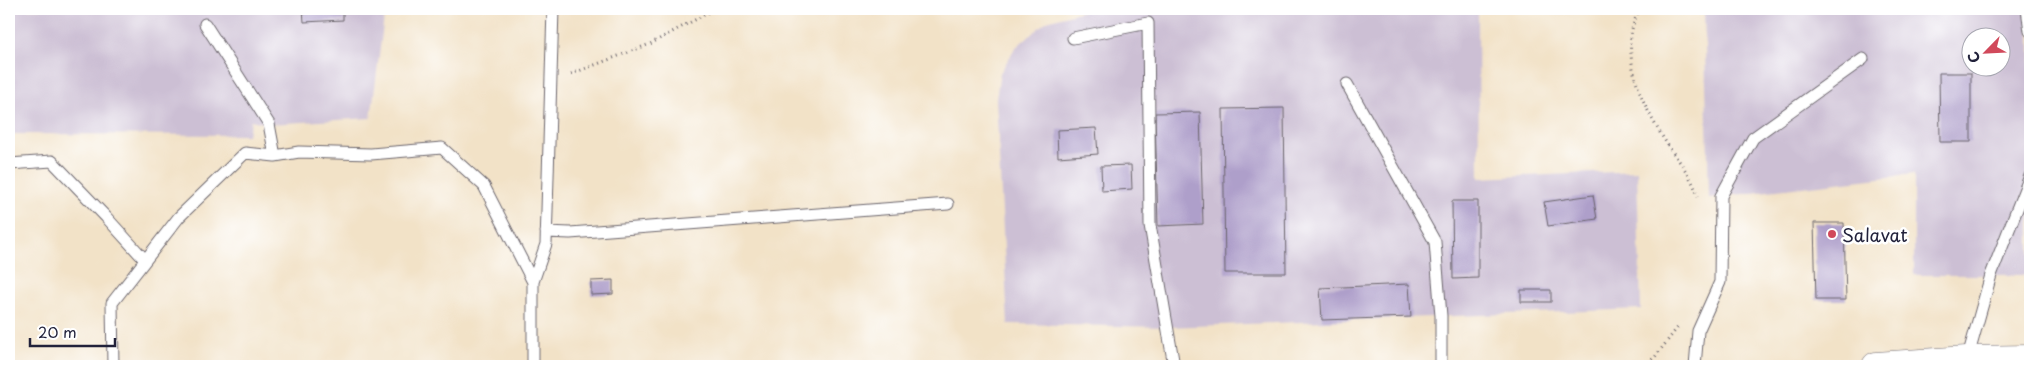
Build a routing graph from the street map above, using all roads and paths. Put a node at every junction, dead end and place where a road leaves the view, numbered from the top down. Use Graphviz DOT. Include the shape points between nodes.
graph roads {
  1 [pos="553,9"];
  2 [pos="715,9"];
  3 [pos="1639,9"];
  4 [pos="2027,9"];
  5 [pos="205,24"];
  6 [pos="2030,31"];
  7 [pos="1073,38"];
  8 [pos="1863,59"];
  9 [pos="552,82"];
  10 [pos="1347,84"];
  11 [pos="275,156"];
  12 [pos="9,164"];
  13 [pos="2030,176"];
  14 [pos="1700,201"];
  15 [pos="948,204"];
  16 [pos="546,232"];
  17 [pos="145,260"];
  18 [pos="533,282"];
  19 [pos="1679,326"];
  20 [pos="2030,359"];
  21 [pos="1967,360"];
  22 [pos="113,366"];
  23 [pos="533,366"];
  24 [pos="1174,366"];
  25 [pos="1441,366"];
  26 [pos="1644,366"];
  27 [pos="1695,366"];
  28 [pos="1876,366"];
  1 -- 9 [label="lane"];
  2 -- 9 [label="path" via="650,44"];
  3 -- 14 [label="path" via="1631,34 1633,65 1640,92 1695,184"];
  4 -- 6 [label="lane"];
  5 -- 11 [label="lane" via="270,124"];
  7 -- 24 [label="lane" via="1148,23 1150,225"];
  8 -- 27 [label="lane" via="1753,138 1748,146 1721,196 1720,282 1698,330"];
  9 -- 16 [label="lane"];
  10 -- 25 [label="lane" via="1435,242"];
  11 -- 17 [label="lane" via="245,153 179,217"];
  11 -- 18 [label="lane" via="299,152 371,154 442,148 484,186"];
  12 -- 17 [label="lane" via="52,161"];
  13 -- 21 [label="lane" via="1991,275"];
  15 -- 16 [label="lane" via="570,233"];
  16 -- 18 [label="lane" via="546,244"];
  17 -- 22 [label="lane" via="112,302"];
  18 -- 23 [label="lane"];
  19 -- 26 [label="path"];
  20 -- 21 [label="main road"];
  21 -- 28 [label="main road"];
}
